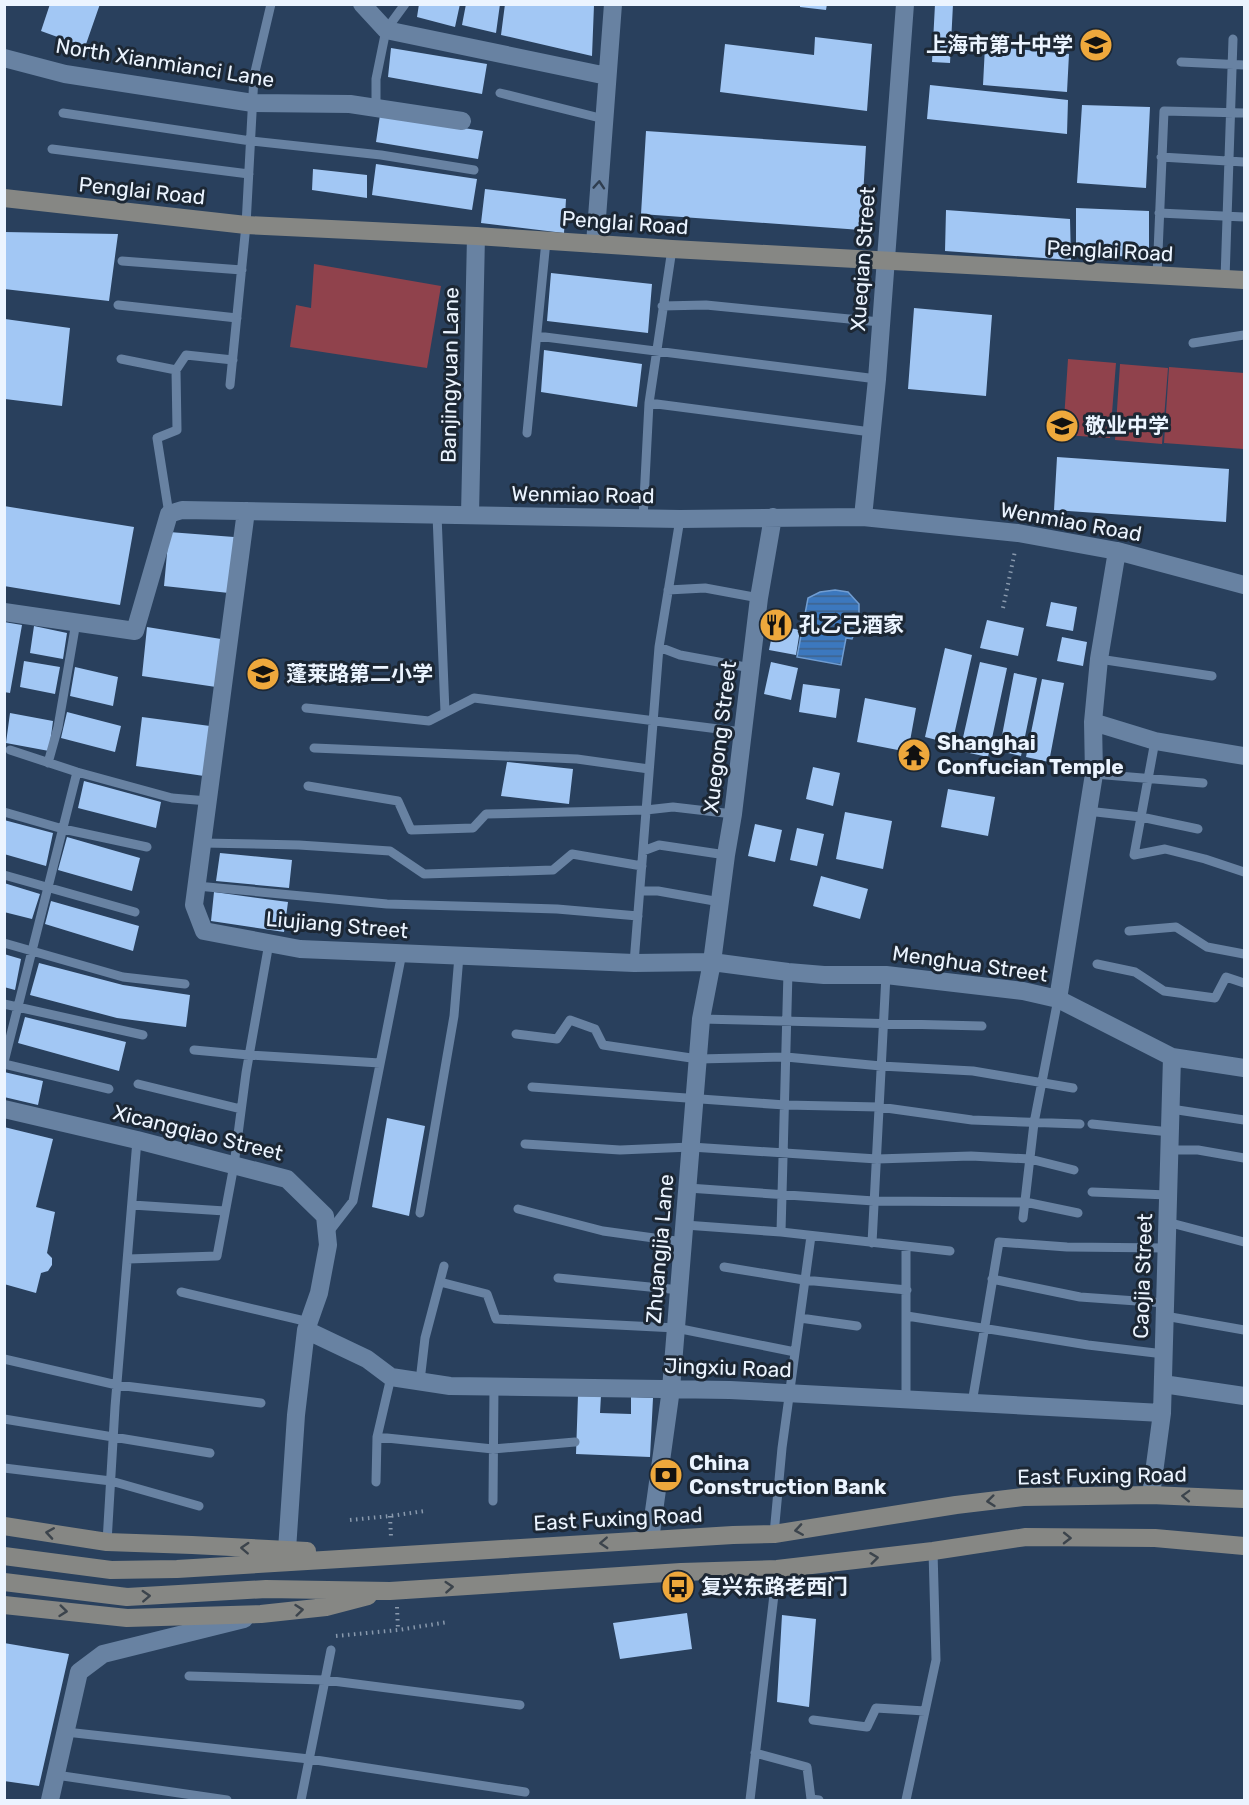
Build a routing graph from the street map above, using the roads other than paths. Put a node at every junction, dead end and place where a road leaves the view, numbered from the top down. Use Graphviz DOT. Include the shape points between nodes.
graph roads {
  1 [pos="271,4"];
  2 [pos="362,4"];
  3 [pos="405,4"];
  4 [pos="613,4"];
  5 [pos="905,4"];
  6 [pos="386,30"];
  7 [pos="1233,39"];
  8 [pos="4,58"];
  9 [pos="1181,62"];
  10 [pos="1232,64"];
  11 [pos="1245,65"];
  12 [pos="607,76"];
  13 [pos="500,93"];
  14 [pos="253,103"];
  15 [pos="376,108"];
  16 [pos="63,112"];
  17 [pos="1230,113"];
  18 [pos="1245,113"];
  19 [pos="604,119"];
  20 [pos="462,121"];
  21 [pos="251,141"];
  22 [pos="52,149"];
  23 [pos="1161,157"];
  24 [pos="1229,161"];
  25 [pos="1245,162"];
  26 [pos="474,170"];
  27 [pos="249,174"];
  28 [pos="4,198"];
  29 [pos="1159,213"];
  30 [pos="1227,216"];
  31 [pos="1245,217"];
  32 [pos="246,225"];
  33 [pos="476,236"];
  34 [pos="546,241"];
  35 [pos="594,244"];
  36 [pos="672,249"];
  37 [pos="122,261"];
  38 [pos="885,261"];
  39 [pos="242,270"];
  40 [pos="1157,276"];
  41 [pos="1225,279"];
  42 [pos="1245,280"];
  43 [pos="118,305"];
  44 [pos="662,306"];
  45 [pos="237,318"];
  46 [pos="880,322"];
  47 [pos="1245,335"];
  48 [pos="537,336"];
  49 [pos="1193,343"];
  50 [pos="657,351"];
  51 [pos="121,359"];
  52 [pos="232,360"];
  53 [pos="176,370"];
  54 [pos="877,379"];
  55 [pos="230,385"];
  56 [pos="649,403"];
  57 [pos="871,432"];
  58 [pos="527,433"];
  59 [pos="246,511"];
  60 [pos="169,514"];
  61 [pos="437,515"];
  62 [pos="470,515"];
  63 [pos="773,517"];
  64 [pos="864,517"];
  65 [pos="643,519"];
  66 [pos="680,519"];
  67 [pos="1117,551"];
  68 [pos="1245,585"];
  69 [pos="668,590"];
  70 [pos="759,598"];
  71 [pos="4,612"];
  72 [pos="76,622"];
  73 [pos="659,647"];
  74 [pos="1099,659"];
  75 [pos="751,668"];
  76 [pos="1212,676"];
  77 [pos="306,708"];
  78 [pos="446,712"];
  79 [pos="653,720"];
  80 [pos="1093,722"];
  81 [pos="742,732"];
  82 [pos="1155,741"];
  83 [pos="314,748"];
  84 [pos="10,750"];
  85 [pos="1245,756"];
  86 [pos="48,763"];
  87 [pos="649,769"];
  88 [pos="77,772"];
  89 [pos="1094,774"];
  90 [pos="1148,778"];
  91 [pos="1203,783"];
  92 [pos="308,786"];
  93 [pos="208,801"];
  94 [pos="646,810"];
  95 [pos="1087,811"];
  96 [pos="4,812"];
  97 [pos="733,814"];
  98 [pos="1141,818"];
  99 [pos="63,829"];
  100 [pos="1198,829"];
  101 [pos="202,843"];
  102 [pos="147,847"];
  103 [pos="643,851"];
  104 [pos="726,855"];
  105 [pos="642,866"];
  106 [pos="1245,872"];
  107 [pos="4,875"];
  108 [pos="196,886"];
  109 [pos="48,888"];
  110 [pos="640,891"];
  111 [pos="720,902"];
  112 [pos="135,912"];
  113 [pos="638,916"];
  114 [pos="1129,931"];
  115 [pos="4,943"];
  116 [pos="269,944"];
  117 [pos="32,951"];
  118 [pos="402,953"];
  119 [pos="1245,954"];
  120 [pos="459,956"];
  121 [pos="712,962"];
  122 [pos="634,963"];
  123 [pos="1097,964"];
  124 [pos="788,972"];
  125 [pos="886,975"];
  126 [pos="1245,983"];
  127 [pos="185,984"];
  128 [pos="1058,999"];
  129 [pos="4,1004"];
  130 [pos="18,1007"];
  131 [pos="701,1019"];
  132 [pos="787,1020"];
  133 [pos="884,1025"];
  134 [pos="982,1026"];
  135 [pos="516,1034"];
  136 [pos="143,1035"];
  137 [pos="194,1050"];
  138 [pos="249,1055"];
  139 [pos="786,1057"];
  140 [pos="1172,1057"];
  141 [pos="698,1059"];
  142 [pos="4,1063"];
  143 [pos="380,1063"];
  144 [pos="881,1066"];
  145 [pos="1245,1068"];
  146 [pos="138,1083"];
  147 [pos="1042,1083"];
  148 [pos="532,1087"];
  149 [pos="1073,1088"];
  150 [pos="109,1089"];
  151 [pos="694,1100"];
  152 [pos="784,1105"];
  153 [pos="879,1107"];
  154 [pos="4,1109"];
  155 [pos="241,1109"];
  156 [pos="1171,1109"];
  157 [pos="1245,1120"];
  158 [pos="1034,1123"];
  159 [pos="1080,1124"];
  160 [pos="1092,1124"];
  161 [pos="137,1140"];
  162 [pos="1170,1141"];
  163 [pos="525,1144"];
  164 [pos="691,1147"];
  165 [pos="783,1153"];
  166 [pos="1245,1158"];
  167 [pos="877,1159"];
  168 [pos="1030,1160"];
  169 [pos="234,1165"];
  170 [pos="1074,1170"];
  171 [pos="688,1188"];
  172 [pos="1092,1192"];
  173 [pos="1168,1195"];
  174 [pos="782,1196"];
  175 [pos="874,1201"];
  176 [pos="1024,1202"];
  177 [pos="132,1205"];
  178 [pos="518,1209"];
  179 [pos="225,1211"];
  180 [pos="1078,1213"];
  181 [pos="420,1214"];
  182 [pos="1023,1218"];
  183 [pos="1167,1222"];
  184 [pos="781,1232"];
  185 [pos="684,1233"];
  186 [pos="327,1234"];
  187 [pos="811,1236"];
  188 [pos="1245,1242"];
  189 [pos="872,1243"];
  190 [pos="906,1247"];
  191 [pos="1167,1248"];
  192 [pos="950,1251"];
  193 [pos="128,1259"];
  194 [pos="444,1266"];
  195 [pos="724,1267"];
  196 [pos="558,1278"];
  197 [pos="992,1279"];
  198 [pos="804,1280"];
  199 [pos="440,1282"];
  200 [pos="680,1290"];
  201 [pos="906,1290"];
  202 [pos="182,1292"];
  203 [pos="1165,1309"];
  204 [pos="906,1316"];
  205 [pos="800,1318"];
  206 [pos="307,1326"];
  207 [pos="857,1326"];
  208 [pos="984,1327"];
  209 [pos="676,1328"];
  210 [pos="1245,1330"];
  211 [pos="795,1352"];
  212 [pos="1164,1354"];
  213 [pos="4,1359"];
  214 [pos="391,1377"];
  215 [pos="420,1381"];
  216 [pos="1163,1384"];
  217 [pos="117,1385"];
  218 [pos="494,1386"];
  219 [pos="671,1389"];
  220 [pos="790,1393"];
  221 [pos="1245,1396"];
  222 [pos="906,1399"];
  223 [pos="261,1403"];
  224 [pos="972,1403"];
  225 [pos="1162,1413"];
  226 [pos="4,1419"];
  227 [pos="377,1437"];
  228 [pos="113,1438"];
  229 [pos="575,1442"];
  230 [pos="493,1449"];
  231 [pos="210,1453"];
  232 [pos="4,1468"];
  233 [pos="111,1481"];
  234 [pos="376,1482"];
  235 [pos="1151,1495"];
  236 [pos="1245,1499"];
  237 [pos="493,1501"];
  238 [pos="200,1506"];
  239 [pos="4,1526"];
  240 [pos="774,1534"];
  241 [pos="650,1540"];
  242 [pos="107,1542"];
  243 [pos="1245,1546"];
  244 [pos="287,1550"];
  245 [pos="933,1551"];
  246 [pos="4,1556"];
  247 [pos="387,1556"];
  248 [pos="777,1569"];
  249 [pos="4,1582"];
  250 [pos="390,1591"];
  251 [pos="4,1605"];
  252 [pos="261,1614"];
  253 [pos="330,1650"];
  254 [pos="189,1676"];
  255 [pos="325,1680"];
  256 [pos="520,1705"];
  257 [pos="925,1712"];
  258 [pos="813,1720"];
  259 [pos="66,1732"];
  260 [pos="755,1753"];
  261 [pos="309,1759"];
  262 [pos="56,1774"];
  263 [pos="525,1792"];
  264 [pos="50,1800"];
  265 [pos="228,1800"];
  266 [pos="301,1800"];
  267 [pos="750,1800"];
  268 [pos="819,1800"];
  269 [pos="906,1800"];
  1 -- 14 [label="lane" via="254,76"];
  2 -- 6 [label="street"];
  3 -- 6 [label="lane"];
  4 -- 12 [label="street"];
  5 -- 38 [label="street, Xueqian Street"];
  6 -- 12 [label="street"];
  6 -- 15 [label="lane" via="376,79"];
  7 -- 10 [label="lane"];
  8 -- 14 [label="street, North Xianmianci Lane" via="65,74"];
  9 -- 10 [label="lane"];
  10 -- 11 [label="lane"];
  10 -- 17 [label="lane"];
  12 -- 19 [label="street"];
  13 -- 19 [label="lane"];
  14 -- 15 [label="street, North Xianmianci Lane"];
  14 -- 21 [label="lane"];
  15 -- 20 [label="street, North Xianmianci Lane"];
  16 -- 21 [label="lane"];
  17 -- 18 [label="lane"];
  17 -- 23 [label="lane" via="1164,111"];
  17 -- 24 [label="lane"];
  35 -- 19 [label="street, one-way"];
  21 -- 26 [label="lane"];
  21 -- 27 [label="lane"];
  22 -- 27 [label="lane"];
  23 -- 24 [label="lane"];
  23 -- 29 [label="lane"];
  24 -- 25 [label="lane"];
  24 -- 30 [label="lane"];
  27 -- 32 [label="lane"];
  28 -- 32 [label="main road, Penglai Road"];
  29 -- 30 [label="lane"];
  29 -- 40 [label="lane"];
  30 -- 31 [label="lane"];
  30 -- 41 [label="lane"];
  32 -- 33 [label="main road, Penglai Road"];
  32 -- 39 [label="lane"];
  33 -- 34 [label="main road, Penglai Road"];
  33 -- 62 [label="street, Banjingyuan Lane"];
  34 -- 35 [label="main road, Penglai Road"];
  34 -- 48 [label="lane"];
  35 -- 36 [label="main road, Penglai Road"];
  36 -- 38 [label="main road, Penglai Road"];
  36 -- 44 [label="lane"];
  37 -- 39 [label="lane"];
  38 -- 40 [label="main road, Penglai Road"];
  38 -- 46 [label="street, Xueqian Street"];
  39 -- 45 [label="lane"];
  40 -- 41 [label="main road, Penglai Road"];
  41 -- 42 [label="main road, Penglai Road"];
  43 -- 45 [label="lane"];
  44 -- 46 [label="lane" via="706,305"];
  44 -- 50 [label="lane"];
  45 -- 52 [label="lane"];
  46 -- 54 [label="street, Xueqian Street"];
  47 -- 49 [label="lane"];
  48 -- 50 [label="lane"];
  48 -- 58 [label="lane"];
  50 -- 54 [label="lane"];
  50 -- 56 [label="lane"];
  51 -- 53 [label="lane"];
  52 -- 53 [label="lane" via="186,355"];
  52 -- 55 [label="lane"];
  53 -- 60 [label="lane" via="177,430 157,438"];
  54 -- 57 [label="street, Xueqian Street"];
  56 -- 57 [label="lane"];
  56 -- 65 [label="lane"];
  57 -- 64 [label="street, Xueqian Street"];
  59 -- 60 [label="street, Wenmiao Road" via="182,510"];
  59 -- 61 [label="street, Wenmiao Road"];
  59 -- 93 [label="street, Liujiang Street"];
  60 -- 72 [label="street" via="135,631"];
  61 -- 62 [label="street, Wenmiao Road"];
  61 -- 78 [label="lane"];
  62 -- 65 [label="street, Wenmiao Road"];
  63 -- 64 [label="street, Wenmiao Road"];
  63 -- 66 [label="street, Wenmiao Road"];
  63 -- 70 [label="street, Xuegong Street"];
  64 -- 67 [label="street, Wenmiao Road" via="1018,533"];
  65 -- 66 [label="street, Wenmiao Road"];
  66 -- 69 [label="lane"];
  67 -- 68 [label="street, Wenmiao Road"];
  67 -- 74 [label="street"];
  69 -- 70 [label="lane" via="705,588"];
  69 -- 73 [label="lane"];
  70 -- 75 [label="street, Xuegong Street"];
  71 -- 72 [label="street"];
  72 -- 86 [label="lane"];
  73 -- 75 [label="lane" via="680,655"];
  73 -- 79 [label="lane"];
  74 -- 76 [label="lane"];
  74 -- 80 [label="street"];
  75 -- 81 [label="street, Xuegong Street"];
  77 -- 78 [label="lane" via="429,721"];
  78 -- 79 [label="lane" via="474,698"];
  79 -- 81 [label="lane"];
  79 -- 87 [label="lane"];
  80 -- 82 [label="street"];
  80 -- 89 [label="street"];
  81 -- 97 [label="street, Xuegong Street"];
  82 -- 85 [label="street"];
  82 -- 90 [label="lane"];
  83 -- 87 [label="lane" via="577,759"];
  84 -- 86 [label="lane"];
  86 -- 88 [label="lane"];
  87 -- 94 [label="lane"];
  88 -- 93 [label="lane" via="172,798"];
  88 -- 99 [label="lane"];
  89 -- 90 [label="lane"];
  89 -- 95 [label="street"];
  90 -- 91 [label="lane"];
  90 -- 98 [label="lane"];
  92 -- 94 [label="lane" via="398,801 411,830 473,828 486,814"];
  93 -- 101 [label="street, Liujiang Street"];
  94 -- 97 [label="lane" via="673,807"];
  94 -- 103 [label="lane"];
  95 -- 98 [label="lane"];
  95 -- 128 [label="street"];
  96 -- 99 [label="lane"];
  97 -- 104 [label="street, Xuegong Street"];
  98 -- 100 [label="lane"];
  98 -- 106 [label="lane" via="1134,855 1165,849"];
  99 -- 102 [label="lane"];
  99 -- 109 [label="lane"];
  101 -- 105 [label="lane" via="390,851 424,874 553,870 572,854"];
  101 -- 108 [label="street, Liujiang Street"];
  103 -- 104 [label="lane" via="658,845"];
  103 -- 105 [label="lane"];
  104 -- 111 [label="street, Xuegong Street"];
  105 -- 110 [label="lane"];
  107 -- 109 [label="lane"];
  108 -- 113 [label="lane" via="387,904 557,909"];
  108 -- 116 [label="street, Liujiang Street" via="194,904 204,930"];
  109 -- 112 [label="lane"];
  109 -- 117 [label="lane"];
  110 -- 111 [label="lane"];
  110 -- 113 [label="lane"];
  111 -- 121 [label="street, Xuegong Street"];
  113 -- 122 [label="lane"];
  114 -- 119 [label="lane" via="1176,927 1207,947"];
  115 -- 117 [label="lane"];
  116 -- 118 [label="street, Liujiang Street"];
  116 -- 138 [label="lane"];
  117 -- 127 [label="lane" via="123,977"];
  117 -- 130 [label="lane"];
  118 -- 120 [label="street, Liujiang Street"];
  118 -- 143 [label="lane"];
  120 -- 122 [label="street, Liujiang Street"];
  120 -- 181 [label="lane" via="454,1016"];
  121 -- 122 [label="street, Liujiang Street"];
  121 -- 124 [label="street, Menghua Street"];
  121 -- 131 [label="street, Zhuangjia Lane"];
  123 -- 126 [label="lane" via="1135,972 1174,993 1215,998 1226,977"];
  124 -- 125 [label="street, Menghua Street"];
  124 -- 132 [label="lane"];
  125 -- 128 [label="street, Menghua Street" via="1023,991"];
  125 -- 133 [label="lane"];
  128 -- 140 [label="street, Menghua Street"];
  128 -- 147 [label="lane"];
  129 -- 130 [label="lane"];
  130 -- 136 [label="lane"];
  130 -- 142 [label="lane"];
  131 -- 132 [label="lane"];
  131 -- 141 [label="street, Zhuangjia Lane"];
  132 -- 133 [label="lane"];
  132 -- 139 [label="lane"];
  133 -- 134 [label="lane"];
  133 -- 144 [label="lane"];
  135 -- 141 [label="lane" via="557,1039 570,1020 595,1029 603,1045"];
  137 -- 138 [label="lane"];
  138 -- 143 [label="lane"];
  138 -- 155 [label="lane"];
  139 -- 141 [label="lane"];
  139 -- 144 [label="lane"];
  139 -- 152 [label="lane"];
  140 -- 145 [label="street, Menghua Street"];
  140 -- 156 [label="street, Caojia Street"];
  141 -- 151 [label="street, Zhuangjia Lane"];
  142 -- 150 [label="lane"];
  143 -- 186 [label="lane" via="353,1201"];
  144 -- 147 [label="lane" via="973,1071"];
  144 -- 153 [label="lane"];
  146 -- 155 [label="lane"];
  147 -- 149 [label="lane"];
  147 -- 158 [label="lane"];
  148 -- 151 [label="lane"];
  151 -- 152 [label="lane"];
  151 -- 164 [label="street, Zhuangjia Lane"];
  152 -- 153 [label="lane"];
  152 -- 165 [label="lane"];
  153 -- 158 [label="lane" via="972,1120"];
  153 -- 167 [label="lane"];
  154 -- 161 [label="street, Xicangqiao Street"];
  155 -- 169 [label="lane"];
  156 -- 157 [label="lane"];
  156 -- 162 [label="street, Caojia Street"];
  158 -- 159 [label="lane"];
  158 -- 168 [label="lane"];
  160 -- 162 [label="lane"];
  161 -- 169 [label="street, Xicangqiao Street"];
  161 -- 177 [label="lane"];
  162 -- 166 [label="lane"];
  162 -- 173 [label="street, Caojia Street"];
  163 -- 164 [label="lane" via="620,1150"];
  164 -- 165 [label="lane"];
  164 -- 171 [label="street, Zhuangjia Lane"];
  165 -- 167 [label="lane"];
  165 -- 174 [label="lane"];
  167 -- 168 [label="lane" via="971,1156"];
  167 -- 175 [label="lane"];
  168 -- 170 [label="lane"];
  168 -- 176 [label="lane"];
  169 -- 179 [label="lane"];
  169 -- 186 [label="street, Xicangqiao Street" via="288,1179 325,1216"];
  171 -- 174 [label="lane"];
  171 -- 185 [label="street, Zhuangjia Lane"];
  172 -- 173 [label="lane"];
  173 -- 183 [label="street, Caojia Street"];
  174 -- 175 [label="lane"];
  174 -- 184 [label="lane"];
  175 -- 176 [label="lane"];
  175 -- 189 [label="lane"];
  176 -- 180 [label="lane"];
  176 -- 182 [label="lane"];
  177 -- 179 [label="lane"];
  177 -- 193 [label="lane"];
  178 -- 185 [label="lane" via="603,1231"];
  179 -- 193 [label="lane" via="217,1256"];
  183 -- 188 [label="lane"];
  183 -- 191 [label="street, Caojia Street"];
  184 -- 185 [label="lane"];
  184 -- 187 [label="lane"];
  185 -- 200 [label="street, Zhuangjia Lane"];
  186 -- 206 [label="street, Xicangqiao Street" via="319,1293"];
  187 -- 189 [label="lane"];
  187 -- 198 [label="lane"];
  189 -- 190 [label="lane"];
  190 -- 192 [label="lane"];
  190 -- 201 [label="lane"];
  191 -- 197 [label="lane" via="999,1242"];
  191 -- 203 [label="street, Caojia Street"];
  193 -- 217 [label="lane"];
  194 -- 199 [label="lane"];
  195 -- 198 [label="lane"];
  196 -- 200 [label="lane"];
  197 -- 203 [label="lane"];
  197 -- 208 [label="lane"];
  198 -- 201 [label="lane"];
  198 -- 205 [label="lane"];
  199 -- 209 [label="lane" via="488,1294 496,1319"];
  199 -- 215 [label="lane" via="425,1338"];
  200 -- 209 [label="street, Zhuangjia Lane"];
  201 -- 204 [label="lane"];
  202 -- 206 [label="lane"];
  203 -- 210 [label="lane"];
  203 -- 212 [label="street, Caojia Street"];
  204 -- 208 [label="lane"];
  204 -- 222 [label="lane"];
  205 -- 207 [label="lane"];
  205 -- 211 [label="lane"];
  206 -- 214 [label="street, Jingxiu Road"];
  206 -- 244 [label="street" via="296,1415"];
  208 -- 212 [label="lane"];
  208 -- 224 [label="lane"];
  209 -- 211 [label="lane"];
  209 -- 219 [label="street, Zhuangjia Lane"];
  211 -- 220 [label="lane"];
  212 -- 216 [label="street, Caojia Street"];
  213 -- 217 [label="lane"];
  214 -- 215 [label="street, Jingxiu Road"];
  214 -- 227 [label="lane"];
  215 -- 218 [label="street, Jingxiu Road"];
  216 -- 221 [label="street"];
  216 -- 225 [label="street, Caojia Street"];
  217 -- 223 [label="lane"];
  217 -- 228 [label="lane"];
  218 -- 219 [label="street, Jingxiu Road"];
  218 -- 230 [label="lane"];
  219 -- 220 [label="street, Jingxiu Road"];
  219 -- 241 [label="street, Zhuangjia Lane"];
  220 -- 222 [label="street, Jingxiu Road"];
  220 -- 240 [label="lane"];
  222 -- 224 [label="street, Jingxiu Road"];
  224 -- 225 [label="street, Jingxiu Road"];
  225 -- 235 [label="street, Caojia Street"];
  226 -- 228 [label="lane"];
  227 -- 230 [label="lane"];
  227 -- 234 [label="lane"];
  228 -- 231 [label="lane"];
  228 -- 233 [label="lane"];
  229 -- 230 [label="lane"];
  230 -- 237 [label="lane"];
  232 -- 233 [label="lane"];
  233 -- 238 [label="lane"];
  233 -- 242 [label="lane"];
  236 -- 235 [label="main road, East Fuxing Road, one-way"];
  235 -- 240 [label="main road, East Fuxing Road, one-way" via="1023,1497"];
  242 -- 239 [label="main road, East Fuxing Road, one-way"];
  240 -- 241 [label="main road, East Fuxing Road"];
  241 -- 247 [label="main road, East Fuxing Road, one-way"];
  244 -- 242 [label="main road, East Fuxing Road, one-way"];
  245 -- 243 [label="main road, one-way" via="1026,1537 1155,1538"];
  244 -- 247 [label="main road, East Fuxing Road"];
  248 -- 245 [label="main road, one-way"];
  245 -- 257 [label="lane" via="936,1660"];
  246 -- 247 [label="main road, East Fuxing Road" via="111,1570"];
  250 -- 248 [label="main road, one-way"];
  248 -- 260 [label="lane"];
  249 -- 250 [label="main road, one-way" via="127,1597 266,1589"];
  252 -- 250 [label="main road, one-way" via="326,1607"];
  251 -- 252 [label="main road, one-way" via="127,1618"];
  252 -- 259 [label="street" via="103,1654 79,1672"];
  253 -- 255 [label="lane"];
  254 -- 255 [label="lane"];
  255 -- 256 [label="lane"];
  255 -- 261 [label="lane"];
  257 -- 258 [label="lane" via="876,1708 867,1727"];
  257 -- 269 [label="lane"];
  259 -- 261 [label="lane"];
  259 -- 262 [label="street"];
  260 -- 267 [label="lane"];
  260 -- 268 [label="lane" via="807,1767 811,1799"];
  261 -- 263 [label="lane"];
  261 -- 266 [label="lane"];
  262 -- 264 [label="street"];
  262 -- 265 [label="lane"];
}
